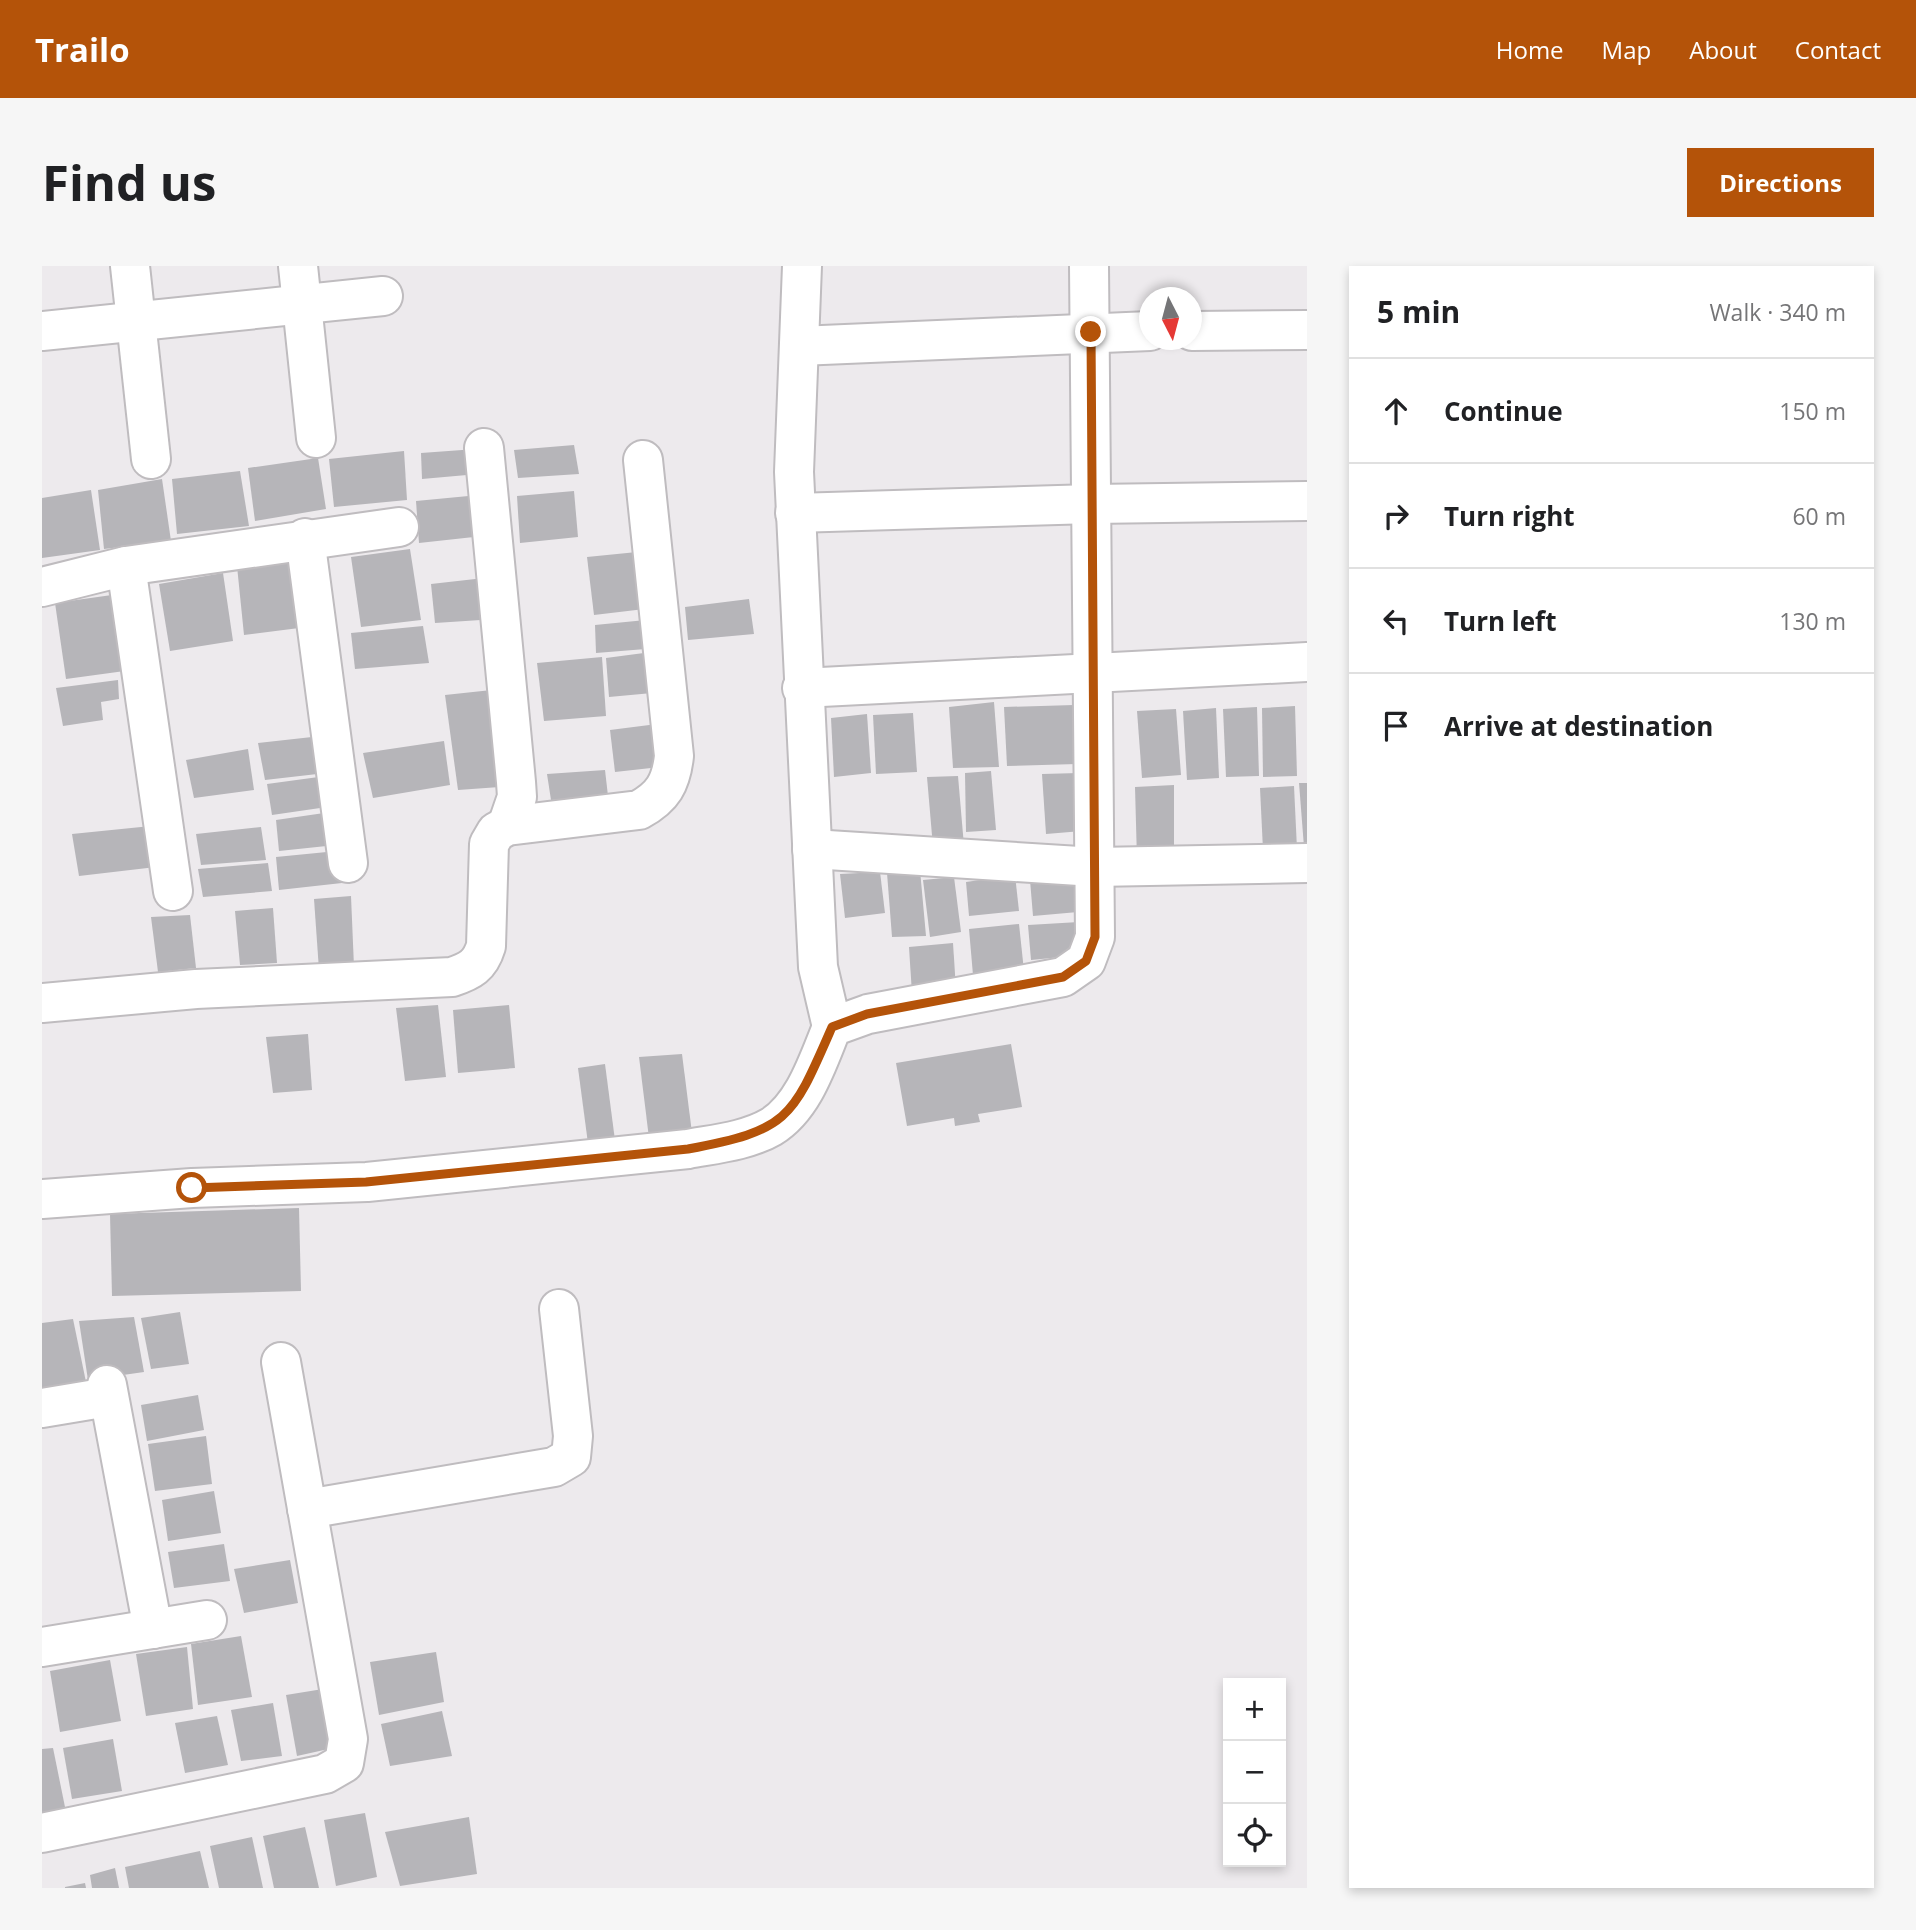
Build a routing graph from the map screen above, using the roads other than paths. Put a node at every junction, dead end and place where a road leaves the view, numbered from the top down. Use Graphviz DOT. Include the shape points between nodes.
graph roads {
  1 [pos="130,266"];
  2 [pos="298,266"];
  3 [pos="802,266"];
  4 [pos="1089,266"];
  5 [pos="383,296"];
  6 [pos="302,304"];
  7 [pos="137,321"];
  8 [pos="1307,330"];
  9 [pos="42,331"];
  10 [pos="1139,331"];
  11 [pos="1202,331"];
  12 [pos="1091,332"];
  13 [pos="799,346"];
  14 [pos="316,438"];
  15 [pos="484,448"];
  16 [pos="151,459"];
  17 [pos="643,460"];
  18 [pos="1307,501"];
  19 [pos="1092,503"];
  20 [pos="795,513"];
  21 [pos="399,527"];
  22 [pos="305,538"];
  23 [pos="126,566"];
  24 [pos="42,587"];
  25 [pos="1307,662"];
  26 [pos="1091,674"];
  27 [pos="802,688"];
  28 [pos="507,826"];
  29 [pos="812,849"];
  30 [pos="348,863"];
  31 [pos="1307,863"];
  32 [pos="1095,867"];
  33 [pos="173,891"];
  34 [pos="42,1003"];
  35 [pos="832,1027"];
  36 [pos="42,1199"];
  37 [pos="559,1310"];
  38 [pos="281,1362"];
  39 [pos="42,1408"];
  40 [pos="307,1509"];
  41 [pos="207,1620"];
  42 [pos="153,1629"];
  43 [pos="42,1647"];
  44 [pos="42,1833"];
  1 -- 7 [label="street"];
  2 -- 6 [label="street"];
  3 -- 13 [label="street"];
  4 -- 12 [label="street"];
  5 -- 6 [label="street"];
  6 -- 7 [label="street"];
  6 -- 14 [label="street"];
  7 -- 9 [label="street"];
  7 -- 16 [label="street"];
  8 -- 11 [label="street"];
  10 -- 12 [label="street"];
  12 -- 13 [label="street"];
  12 -- 19 [label="street"];
  13 -- 20 [label="street"];
  15 -- 28 [label="street" via="517,797"];
  17 -- 28 [label="street" via="674,756 669,781 657,801 639,810"];
  18 -- 19 [label="street"];
  19 -- 20 [label="street"];
  19 -- 26 [label="street"];
  20 -- 27 [label="street"];
  21 -- 22 [label="street"];
  22 -- 23 [label="street"];
  22 -- 30 [label="street"];
  23 -- 24 [label="street"];
  23 -- 33 [label="street"];
  25 -- 26 [label="street"];
  26 -- 27 [label="street"];
  26 -- 32 [label="street"];
  27 -- 29 [label="street"];
  28 -- 34 [label="street" via="496,832 489,844 486,946 481,962 469,971 452,977 195,989"];
  29 -- 32 [label="street"];
  29 -- 35 [label="street" via="818,967"];
  31 -- 32 [label="street"];
  32 -- 35 [label="street" via="1095,937 1086,961 1063,977 867,1014"];
  35 -- 36 [label="street" via="795,1105 771,1127 735,1140 688,1149 366,1182"];
  37 -- 40 [label="street" via="573,1436 571,1457 554,1467"];
  38 -- 40 [label="street"];
  39 -- 42 [label="street" via="108,1391"];
  40 -- 44 [label="street" via="348,1739 344,1763 325,1774"];
  41 -- 42 [label="street"];
  42 -- 43 [label="street"];
}
